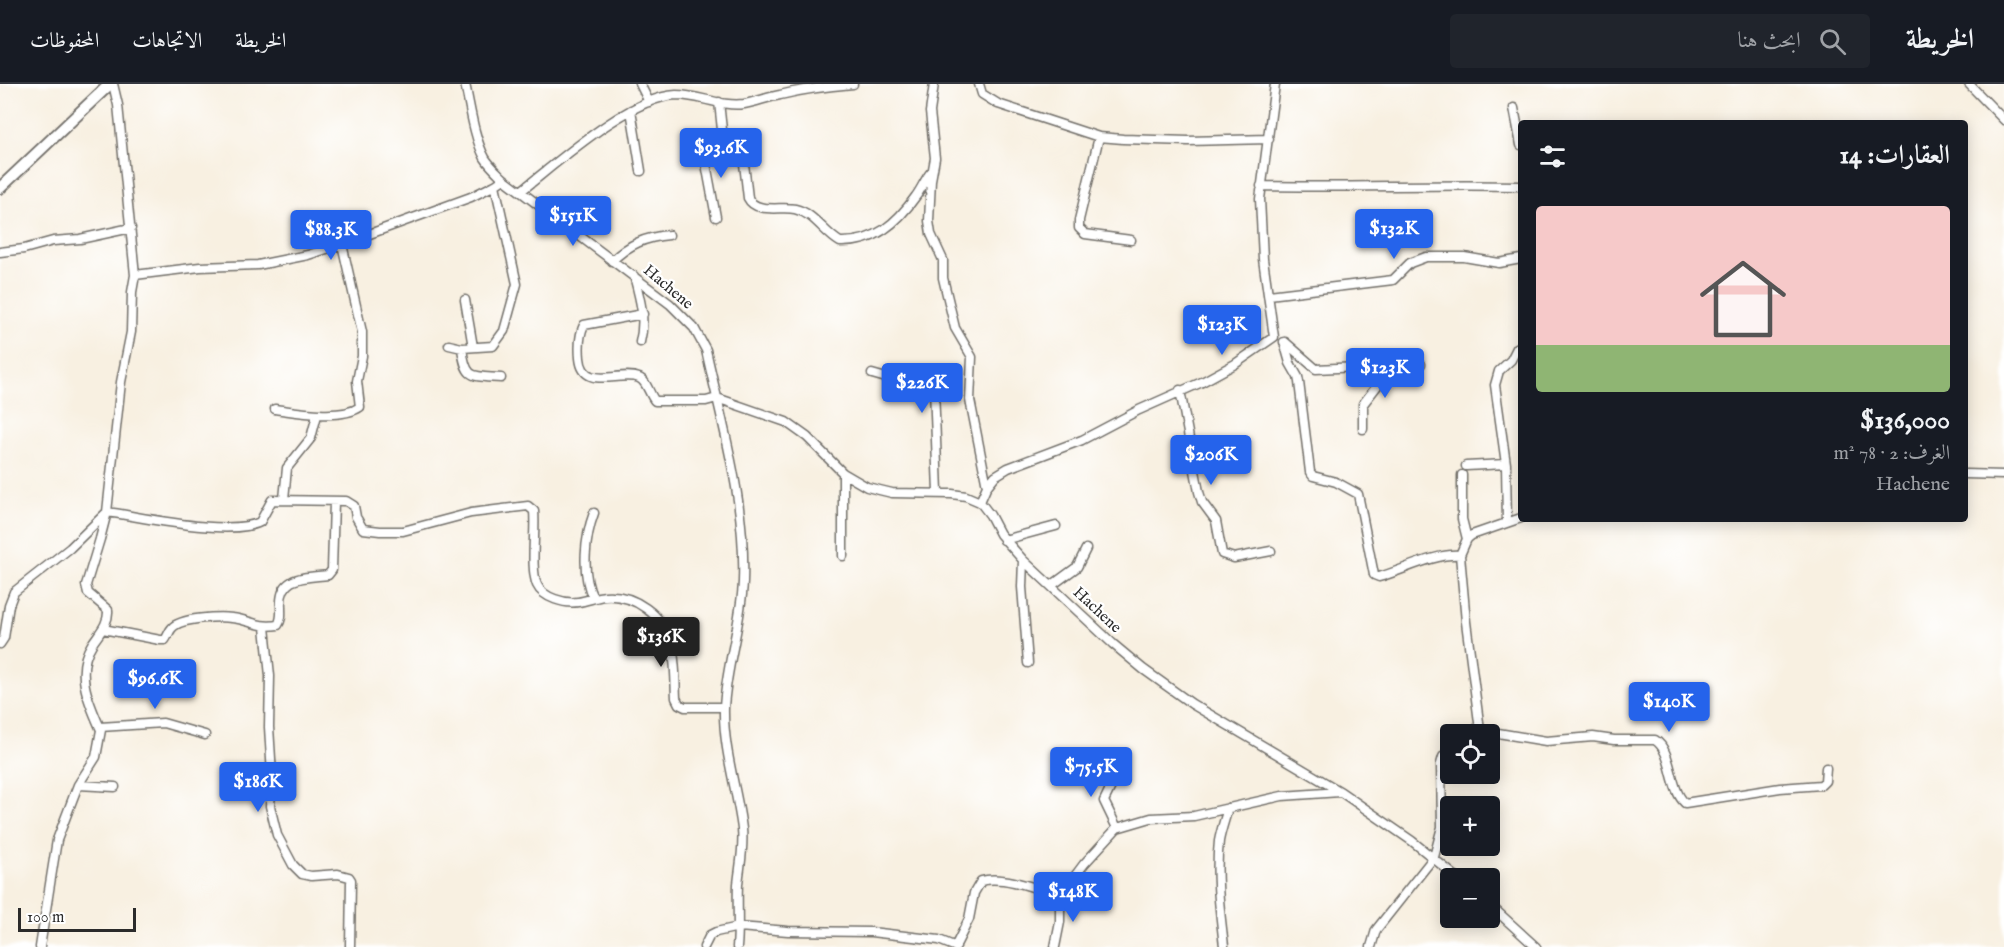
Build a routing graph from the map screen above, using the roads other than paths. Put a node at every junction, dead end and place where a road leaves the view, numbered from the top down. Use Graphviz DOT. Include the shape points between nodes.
graph roads {
  1 [pos="112,84"];
  2 [pos="465,84"];
  3 [pos="640,84"];
  4 [pos="853,84"];
  5 [pos="934,84"];
  6 [pos="979,84"];
  7 [pos="1275,84"];
  8 [pos="1969,84"];
  9 [pos="649,102"];
  10 [pos="718,102"];
  11 [pos="1514,108"];
  12 [pos="631,110"];
  13 [pos="2004,120"];
  14 [pos="1518,129"];
  15 [pos="1099,137"];
  16 [pos="723,139"];
  17 [pos="1269,139"];
  18 [pos="933,169"];
  19 [pos="640,171"];
  20 [pos="504,179"];
  21 [pos="495,185"];
  22 [pos="1261,186"];
  23 [pos="1518,186"];
  24 [pos="0,188"];
  25 [pos="521,191"];
  26 [pos="716,217"];
  27 [pos="131,228"];
  28 [pos="669,235"];
  29 [pos="1131,240"];
  30 [pos="342,244"];
  31 [pos="0,252"];
  32 [pos="1518,260"];
  33 [pos="612,261"];
  34 [pos="135,275"];
  35 [pos="634,276"];
  36 [pos="1269,295"];
  37 [pos="465,300"];
  38 [pos="643,314"];
  39 [pos="1274,337"];
  40 [pos="640,342"];
  41 [pos="1284,342"];
  42 [pos="449,345"];
  43 [pos="473,347"];
  44 [pos="462,348"];
  45 [pos="1518,348"];
  46 [pos="1421,364"];
  47 [pos="1377,368"];
  48 [pos="872,374"];
  49 [pos="501,378"];
  50 [pos="1180,390"];
  51 [pos="717,398"];
  52 [pos="275,409"];
  53 [pos="317,415"];
  54 [pos="1363,429"];
  55 [pos="1506,464"];
  56 [pos="843,473"];
  57 [pos="1968,474"];
  58 [pos="2004,475"];
  59 [pos="987,486"];
  60 [pos="938,492"];
  61 [pos="284,499"];
  62 [pos="334,502"];
  63 [pos="980,502"];
  64 [pos="107,512"];
  65 [pos="594,513"];
  66 [pos="1518,519"];
  67 [pos="1507,522"];
  68 [pos="1056,526"];
  69 [pos="1467,539"];
  70 [pos="1004,540"];
  71 [pos="1086,549"];
  72 [pos="1271,551"];
  73 [pos="1460,555"];
  74 [pos="843,556"];
  75 [pos="1023,560"];
  76 [pos="1051,586"];
  77 [pos="593,598"];
  78 [pos="265,627"];
  79 [pos="103,629"];
  80 [pos="0,644"];
  81 [pos="1028,663"];
  82 [pos="724,707"];
  83 [pos="1479,724"];
  84 [pos="100,727"];
  85 [pos="1500,733"];
  86 [pos="206,735"];
  87 [pos="1120,768"];
  88 [pos="1826,768"];
  89 [pos="1441,784"];
  90 [pos="78,785"];
  91 [pos="115,787"];
  92 [pos="1341,792"];
  93 [pos="1228,808"];
  94 [pos="1118,828"];
  95 [pos="1434,858"];
  96 [pos="1446,868"];
  97 [pos="1060,896"];
  98 [pos="1500,914"];
  99 [pos="739,927"];
  100 [pos="917,936"];
  101 [pos="1224,946"];
  102 [pos="40,947"];
  103 [pos="350,947"];
  104 [pos="704,947"];
  105 [pos="737,947"];
  106 [pos="916,947"];
  107 [pos="956,947"];
  108 [pos="1055,947"];
  109 [pos="1371,947"];
  110 [pos="1536,947"];
  1 -- 24 [label="main road"];
  1 -- 27 [label="street" via="118,105"];
  2 -- 20 [label="street, Hachene" via="480,146 485,158"];
  3 -- 9 [label="street"];
  4 -- 10 [label="street" via="821,86 744,104"];
  5 -- 18 [label="street" via="930,112"];
  6 -- 15 [label="street" via="982,94 998,104"];
  7 -- 17 [label="street"];
  8 -- 13 [label="street"];
  9 -- 10 [label="street" via="676,95"];
  9 -- 12 [label="street"];
  10 -- 16 [label="street"];
  11 -- 14 [label="street"];
  12 -- 19 [label="street"];
  12 -- 25 [label="street"];
  15 -- 17 [label="street"];
  15 -- 29 [label="street" via="1079,228 1085,234"];
  16 -- 18 [label="street" via="743,155 750,203 806,213 840,242 848,243 888,229"];
  16 -- 26 [label="street" via="709,144 704,153"];
  17 -- 22 [label="street"];
  18 -- 59 [label="street" via="930,229 943,260 955,328 972,357 970,400"];
  20 -- 21 [label="street"];
  20 -- 25 [label="street, Hachene"];
  21 -- 30 [label="street"];
  21 -- 43 [label="street" via="517,284 504,331 493,346"];
  22 -- 23 [label="street"];
  22 -- 36 [label="street" via="1261,235"];
  25 -- 33 [label="street, Hachene"];
  27 -- 31 [label="street"];
  27 -- 34 [label="street"];
  28 -- 33 [label="street" via="641,240"];
  30 -- 34 [label="street" via="279,262"];
  30 -- 53 [label="street" via="362,332 357,381 360,407"];
  32 -- 36 [label="street" via="1499,263 1464,257 1426,257 1410,262 1393,280"];
  33 -- 35 [label="street, Hachene"];
  34 -- 64 [label="street"];
  35 -- 38 [label="street"];
  35 -- 51 [label="street, Hachene" via="694,328 705,350"];
  36 -- 39 [label="street"];
  37 -- 43 [label="street"];
  38 -- 40 [label="street"];
  38 -- 51 [label="street" via="584,325 580,354 585,372 605,379 638,377 655,400"];
  39 -- 41 [label="street"];
  39 -- 50 [label="street" via="1218,374"];
  41 -- 47 [label="street" via="1316,369"];
  41 -- 73 [label="street" via="1299,382 1310,472 1358,494 1374,575 1379,577 1451,554"];
  42 -- 44 [label="street"];
  43 -- 44 [label="street"];
  44 -- 49 [label="street" via="469,372"];
  45 -- 55 [label="street" via="1499,371 1495,385"];
  46 -- 47 [label="street"];
  47 -- 54 [label="street" via="1377,386 1364,404"];
  48 -- 60 [label="street" via="932,380"];
  50 -- 59 [label="street" via="1082,440 1008,468"];
  50 -- 72 [label="street" via="1199,492 1215,521 1222,554 1234,558"];
  51 -- 56 [label="street" via="786,422"];
  51 -- 82 [label="street, Hachene" via="740,507 743,554 740,620"];
  52 -- 53 [label="street"];
  53 -- 61 [label="street" via="311,438 288,468"];
  55 -- 67 [label="street"];
  55 -- 69 [label="street" via="1464,471 1462,519"];
  56 -- 60 [label="street" via="883,492"];
  56 -- 74 [label="street"];
  57 -- 58 [label="street"];
  59 -- 63 [label="street"];
  60 -- 63 [label="street"];
  61 -- 62 [label="street"];
  61 -- 64 [label="street" via="272,500 260,522 238,527 214,528"];
  62 -- 77 [label="street" via="352,503 360,525 380,531 404,531 471,513 531,507 535,516 535,575 539,589 564,601"];
  62 -- 78 [label="street" via="331,573 289,582 281,597 280,622"];
  63 -- 70 [label="street, Hachene"];
  64 -- 79 [label="street" via="86,585 88,593 108,610"];
  64 -- 80 [label="street" via="70,548 14,592"];
  65 -- 77 [label="street" via="587,529 586,570"];
  66 -- 67 [label="street"];
  67 -- 69 [label="street"];
  68 -- 70 [label="street"];
  69 -- 73 [label="street"];
  70 -- 75 [label="street, Hachene"];
  71 -- 76 [label="street" via="1077,567"];
  73 -- 83 [label="street"];
  75 -- 76 [label="street, Hachene"];
  75 -- 81 [label="street"];
  76 -- 92 [label="street, Hachene" via="1113,644 1170,689"];
  77 -- 82 [label="street" via="633,600 657,616 672,644 676,698 680,704"];
  78 -- 79 [label="street" via="235,618 198,619 172,627 165,640"];
  78 -- 103 [label="street" via="270,676 272,815 282,845 302,874 338,874 351,880"];
  79 -- 84 [label="street" via="88,651 83,673"];
  82 -- 99 [label="street, Hachene" via="742,832"];
  84 -- 86 [label="street" via="163,723"];
  84 -- 90 [label="street" via="96,757"];
  85 -- 88 [label="street" via="1546,741 1593,737 1655,740 1662,747 1679,797 1685,803 1821,785"];
  87 -- 94 [label="street" via="1104,801"];
  89 -- 95 [label="street" via="1442,827"];
  90 -- 91 [label="street"];
  90 -- 102 [label="street" via="57,840"];
  92 -- 93 [label="street" via="1282,796"];
  92 -- 95 [label="street, Hachene"];
  93 -- 94 [label="street" via="1194,816 1151,818"];
  93 -- 101 [label="street" via="1219,843 1218,870"];
  94 -- 97 [label="street"];
  95 -- 96 [label="street, Hachene"];
  95 -- 109 [label="street" via="1376,930"];
  97 -- 107 [label="street" via="1018,884 981,881"];
  97 -- 108 [label="street"];
  98 -- 110 [label="street"];
  99 -- 100 [label="street"];
  99 -- 104 [label="street" via="710,935"];
  99 -- 105 [label="street, Hachene"];
  100 -- 106 [label="street"];
  100 -- 107 [label="street"];
}
